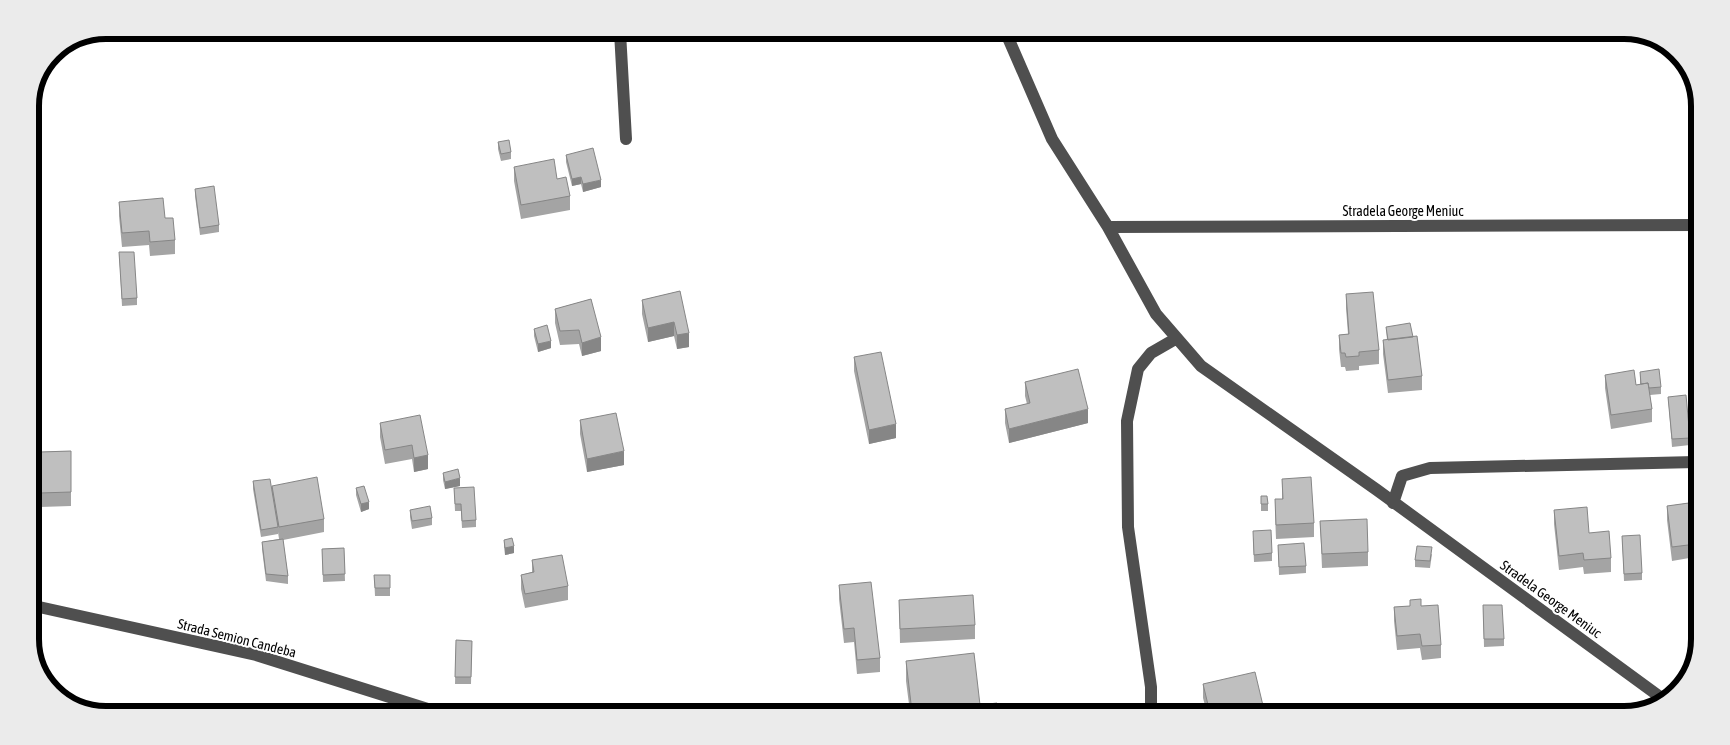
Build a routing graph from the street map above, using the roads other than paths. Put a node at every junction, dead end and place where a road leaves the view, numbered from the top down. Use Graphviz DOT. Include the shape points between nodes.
graph roads {
  1 [pos="620,39"];
  2 [pos="1009,39"];
  3 [pos="626,139"];
  4 [pos="1691,225"];
  5 [pos="1108,228"];
  6 [pos="1177,338"];
  7 [pos="1691,462"];
  8 [pos="1393,503"];
  9 [pos="39,607"];
  10 [pos="1659,697"];
  11 [pos="418,706"];
  12 [pos="1152,706"];
  1 -- 3 [label="street"];
  2 -- 5 [label="street, Stradela George Meniuc" via="1052,139"];
  4 -- 5 [label="street, Stradela George Meniuc"];
  5 -- 6 [label="street, Stradela George Meniuc" via="1156,314"];
  6 -- 8 [label="street, Stradela George Meniuc" via="1202,366"];
  6 -- 12 [label="street" via="1151,353 1138,369 1127,421 1128,527"];
  7 -- 8 [label="street" via="1430,468 1402,476"];
  8 -- 10 [label="street, Stradela George Meniuc"];
  9 -- 11 [label="street, Strada Semion Candeba" via="256,655"];
}
